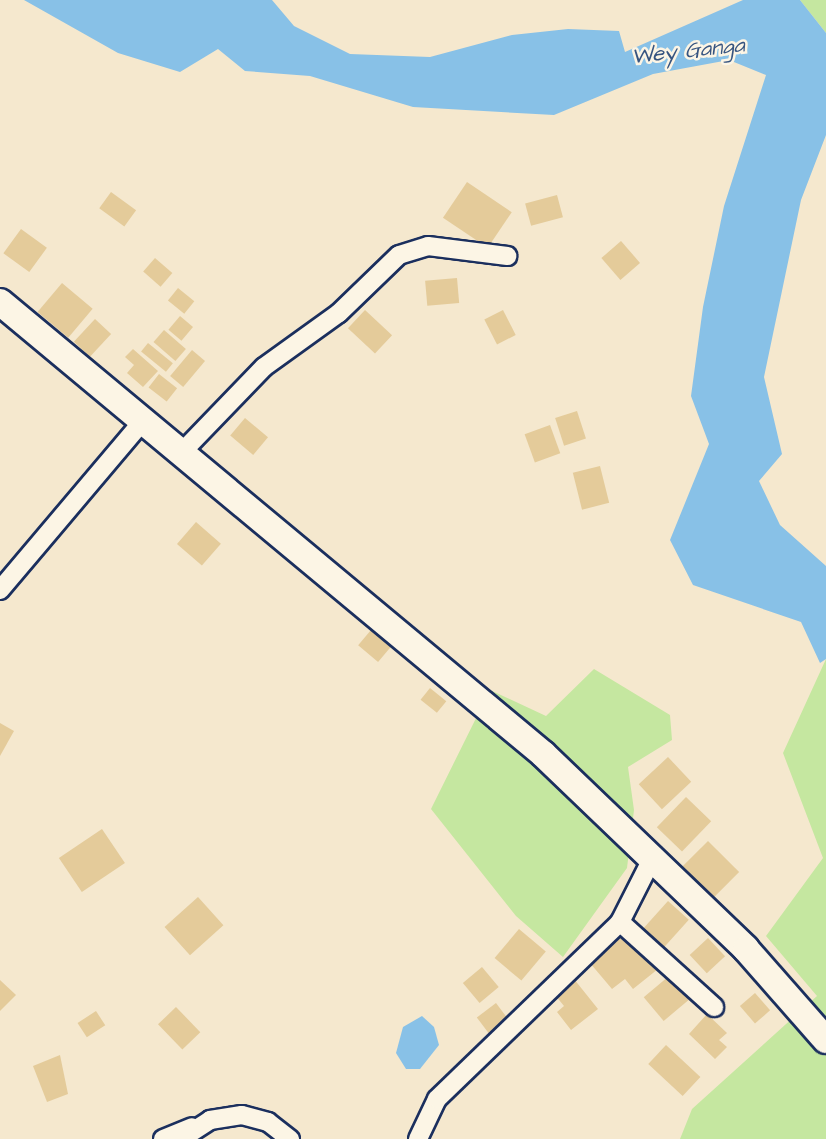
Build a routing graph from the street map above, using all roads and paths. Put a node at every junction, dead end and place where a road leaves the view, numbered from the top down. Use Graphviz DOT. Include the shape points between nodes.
graph roads {
  1 [pos="507,256"];
  2 [pos="0,302"];
  3 [pos="142,422"];
  4 [pos="184,450"];
  5 [pos="0,590"];
  6 [pos="654,855"];
  7 [pos="620,922"];
  8 [pos="714,1007"];
  9 [pos="826,1040"];
  10 [pos="210,1120"];
  11 [pos="163,1139"];
  12 [pos="181,1139"];
  13 [pos="290,1139"];
  14 [pos="418,1139"];
  1 -- 4 [label="street" via="428,246 399,255 339,313 264,367"];
  2 -- 3 [label="street"];
  3 -- 4 [label="street"];
  3 -- 5 [label="street"];
  4 -- 6 [label="street" via="543,754"];
  6 -- 7 [label="street"];
  6 -- 9 [label="street"];
  7 -- 8 [label="street"];
  7 -- 14 [label="street" via="436,1099"];
  10 -- 11 [label="street"];
  10 -- 12 [label="street"];
  10 -- 13 [label="street" via="242,1115 268,1122"];
}
